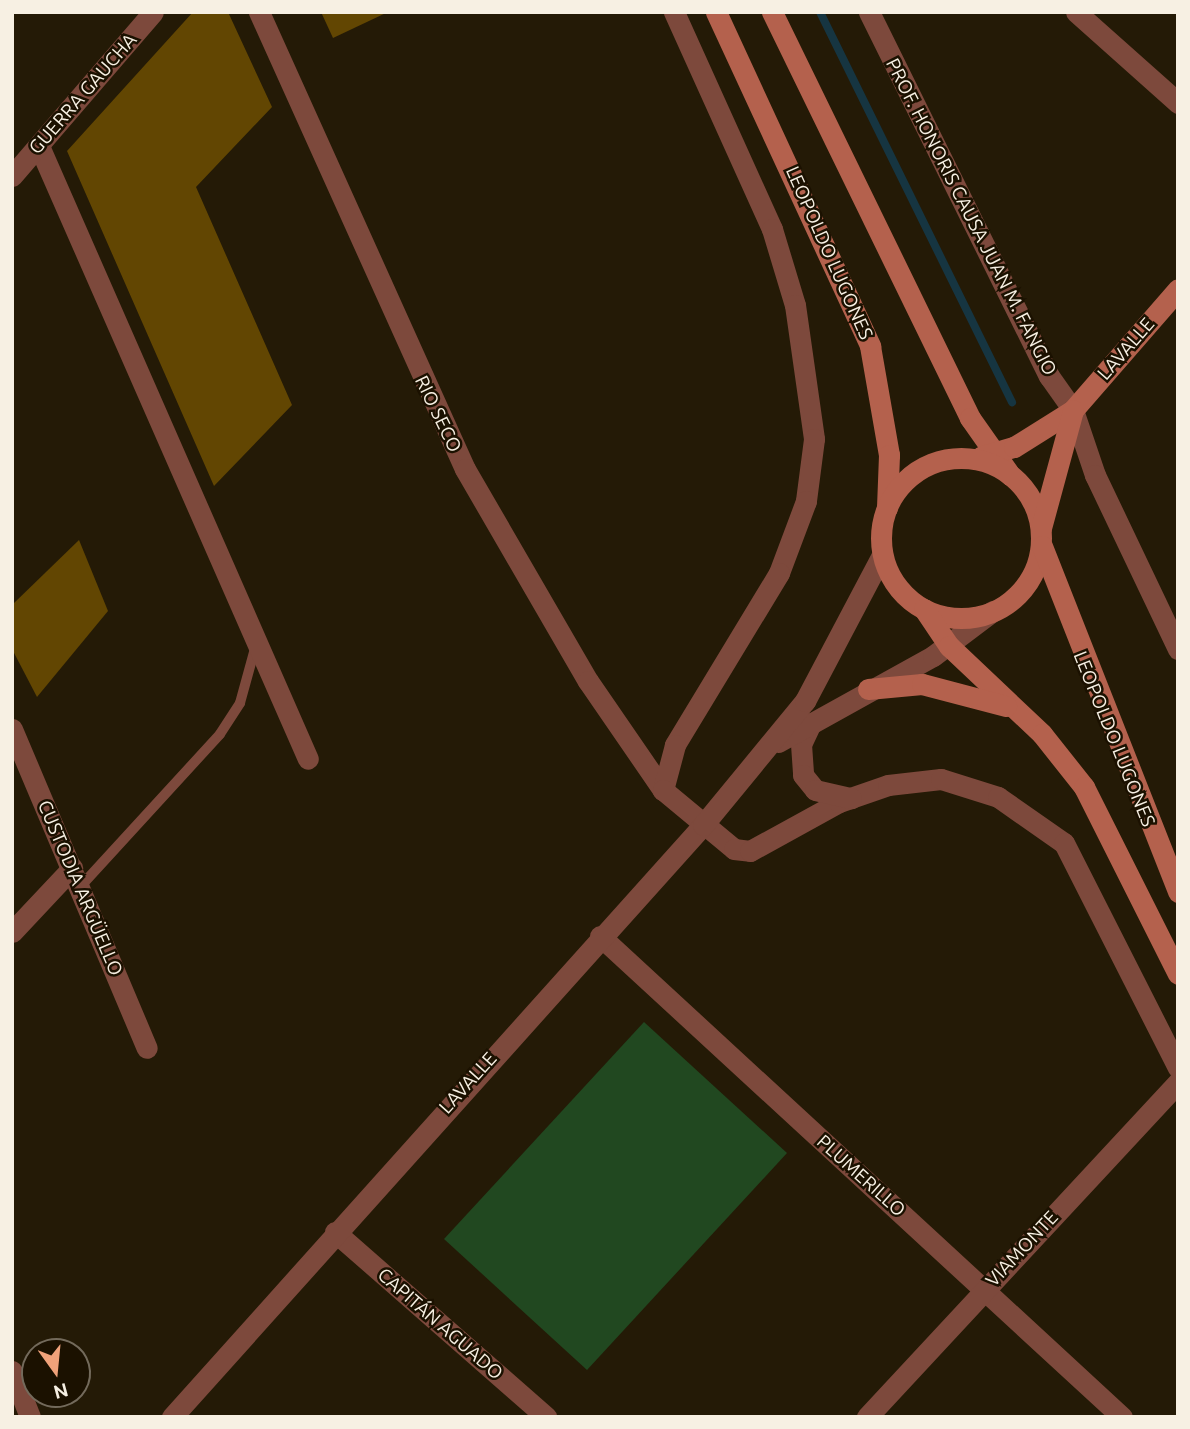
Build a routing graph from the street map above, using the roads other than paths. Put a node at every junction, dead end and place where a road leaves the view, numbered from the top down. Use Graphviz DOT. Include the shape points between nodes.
graph roads {
  1 [pos="153,12"];
  2 [pos="259,12"];
  3 [pos="674,12"];
  4 [pos="716,12"];
  5 [pos="772,12"];
  6 [pos="869,12"];
  7 [pos="1076,12"];
  8 [pos="1178,103"];
  9 [pos="39,146"];
  10 [pos="12,176"];
  11 [pos="1178,289"];
  12 [pos="1073,410"];
  13 [pos="994,453"];
  14 [pos="971,459"];
  15 [pos="1010,475"];
  16 [pos="887,508"];
  17 [pos="1041,537"];
  18 [pos="882,555"];
  19 [pos="924,609"];
  20 [pos="993,611"];
  21 [pos="257,643"];
  22 [pos="949,646"];
  23 [pos="1178,649"];
  24 [pos="868,690"];
  25 [pos="1018,710"];
  26 [pos="811,723"];
  27 [pos="12,729"];
  28 [pos="764,750"];
  29 [pos="308,759"];
  30 [pos="663,790"];
  31 [pos="851,798"];
  32 [pos="703,825"];
  33 [pos="76,878"];
  34 [pos="1178,892"];
  35 [pos="12,932"];
  36 [pos="600,936"];
  37 [pos="1178,974"];
  38 [pos="146,1048"];
  39 [pos="1178,1068"];
  40 [pos="1178,1082"];
  41 [pos="335,1232"];
  42 [pos="984,1288"];
  43 [pos="12,1370"];
  44 [pos="30,1417"];
  45 [pos="172,1417"];
  46 [pos="546,1417"];
  47 [pos="867,1417"];
  48 [pos="1122,1417"];
  1 -- 9 [label="street, GUERRA GAUCHA"];
  2 -- 30 [label="street, RIO SECO" via="465,468 588,681"];
  3 -- 30 [label="street" via="772,229 795,305 814,439 806,501 779,573 675,744"];
  4 -- 16 [label="main road, LEOPOLDO LUGONES" via="870,346 888,455"];
  5 -- 13 [label="main road" via="970,418"];
  6 -- 12 [label="street, PROF. HONORIS CAUSA JUAN M. FANGIO" via="1049,376"];
  7 -- 8 [label="street"];
  9 -- 10 [label="street, GUERRA GAUCHA"];
  9 -- 21 [label="street"];
  11 -- 12 [label="main road, LAVALLE"];
  12 -- 13 [label="main road"];
  12 -- 17 [label="main road"];
  12 -- 23 [label="street, PROF. HONORIS CAUSA JUAN M. FANGIO" via="1095,475"];
  13 -- 14 [label="main road"];
  13 -- 15 [label="main road"];
  14 -- 15 [label="main road"];
  14 -- 16 [label="main road" via="940,462 912,475"];
  15 -- 17 [label="main road" via="1035,509"];
  16 -- 18 [label="main road"];
  17 -- 20 [label="main road" via="1026,584"];
  17 -- 34 [label="main road, LEOPOLDO LUGONES"];
  18 -- 19 [label="main road" via="890,577"];
  18 -- 28 [label="street, LAVALLE" via="837,651"];
  19 -- 20 [label="main road" via="970,618"];
  19 -- 22 [label="main road"];
  20 -- 22 [label="street"];
  21 -- 29 [label="street"];
  21 -- 33 [label="lane" via="240,703 220,734"];
  22 -- 24 [label="street"];
  22 -- 25 [label="main road"];
  24 -- 25 [label="main road" via="922,684"];
  24 -- 26 [label="street"];
  25 -- 37 [label="main road" via="1084,787"];
  26 -- 28 [label="street"];
  26 -- 31 [label="street" via="801,744 803,775 815,790"];
  27 -- 33 [label="street, CUSTODIA ARGÜELLO"];
  28 -- 32 [label="street, LAVALLE"];
  30 -- 32 [label="street, RIO SECO"];
  31 -- 32 [label="street, RIO SECO" via="750,851 734,849"];
  31 -- 39 [label="street" via="941,779 998,797 1044,825 1075,863"];
  32 -- 36 [label="street, LAVALLE"];
  33 -- 35 [label="street"];
  33 -- 38 [label="street, CUSTODIA ARGÜELLO"];
  36 -- 41 [label="street, LAVALLE"];
  36 -- 42 [label="street, PLUMERILLO"];
  40 -- 42 [label="street, VIAMONTE"];
  41 -- 45 [label="street, LAVALLE"];
  41 -- 46 [label="street, CAPITÁN AGUADO"];
  42 -- 47 [label="street, VIAMONTE"];
  42 -- 48 [label="street, PLUMERILLO"];
  43 -- 44 [label="street"];
}
